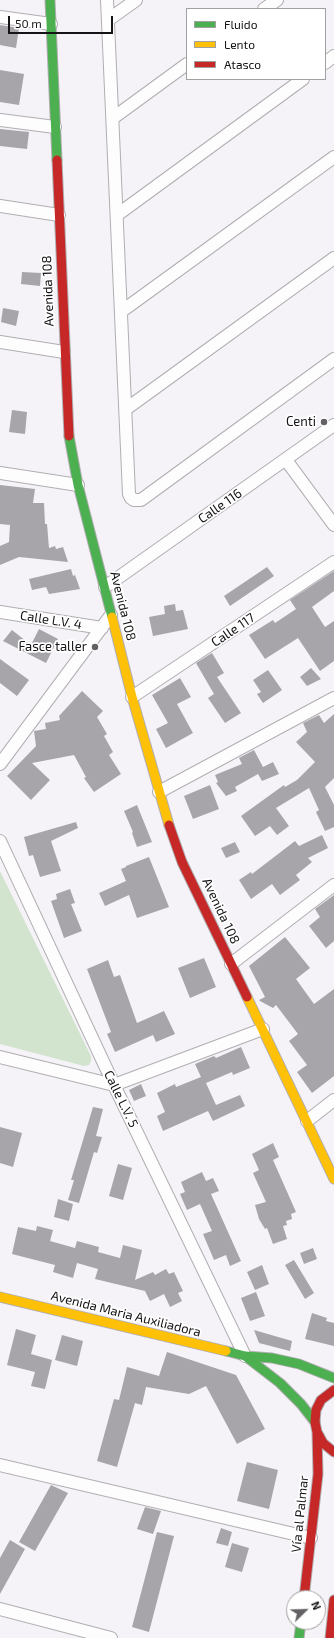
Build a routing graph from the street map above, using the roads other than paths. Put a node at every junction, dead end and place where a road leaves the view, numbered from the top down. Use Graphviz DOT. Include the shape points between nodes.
graph roads {
  1 [pos="50,0"];
  2 [pos="107,0"];
  3 [pos="136,0"];
  4 [pos="276,0"];
  5 [pos="265,8"];
  6 [pos="0,17"];
  7 [pos="108,20"];
  8 [pos="51,24"];
  9 [pos="334,56"];
  10 [pos="326,62"];
  11 [pos="186,65"];
  12 [pos="302,80"];
  13 [pos="113,118"];
  14 [pos="0,120"];
  15 [pos="55,127"];
  16 [pos="334,157"];
  17 [pos="0,206"];
  18 [pos="59,215"];
  19 [pos="118,216"];
  20 [pos="334,258"];
  21 [pos="122,311"];
  22 [pos="0,342"];
  23 [pos="64,352"];
  24 [pos="334,358"];
  25 [pos="126,409"];
  26 [pos="334,425"];
  27 [pos="286,460"];
  28 [pos="0,473"];
  29 [pos="78,485"];
  30 [pos="334,526"];
  31 [pos="334,562"];
  32 [pos="105,587"];
  33 [pos="0,612"];
  34 [pos="111,615"];
  35 [pos="102,628"];
  36 [pos="132,697"];
  37 [pos="334,698"];
  38 [pos="0,764"];
  39 [pos="159,792"];
  40 [pos="0,841"];
  41 [pos="334,885"];
  42 [pos="231,964"];
  43 [pos="263,1029"];
  44 [pos="0,1057"];
  45 [pos="114,1084"];
  46 [pos="334,1100"];
  47 [pos="307,1121"];
  48 [pos="334,1179"];
  49 [pos="0,1297"];
  50 [pos="245,1356"];
  51 [pos="334,1378"];
  52 [pos="334,1390"];
  53 [pos="315,1422"];
  54 [pos="317,1432"];
  55 [pos="334,1452"];
  56 [pos="0,1465"];
  57 [pos="311,1538"];
  58 [pos="305,1590"];
  59 [pos="334,1600"];
  60 [pos="0,1610"];
  61 [pos="111,1638"];
  62 [pos="330,1638"];
  1 -- 8 [label="street, Avenida 108"];
  2 -- 7 [label="street"];
  3 -- 7 [label="street"];
  4 -- 5 [label="street"];
  6 -- 8 [label="street"];
  7 -- 13 [label="street"];
  8 -- 15 [label="street, Avenida 108"];
  9 -- 10 [label="street"];
  11 -- 13 [label="street"];
  12 -- 19 [label="street"];
  13 -- 19 [label="street"];
  14 -- 15 [label="street"];
  15 -- 18 [label="street, Avenida 108"];
  16 -- 21 [label="street"];
  17 -- 18 [label="street"];
  18 -- 23 [label="street, Avenida 108"];
  19 -- 21 [label="street"];
  20 -- 25 [label="street"];
  21 -- 25 [label="street"];
  22 -- 23 [label="street"];
  23 -- 29 [label="street, Avenida 108" via="68,427"];
  24 -- 25 [label="street" via="137,501 131,498 130,494"];
  26 -- 27 [label="street, Calle 116"];
  27 -- 30 [label="street"];
  27 -- 32 [label="street, Calle 116"];
  28 -- 29 [label="street"];
  29 -- 32 [label="street, Avenida 108"];
  31 -- 36 [label="street, Calle 117"];
  32 -- 34 [label="street, Avenida 108"];
  33 -- 35 [label="street, Calle L.V. 4"];
  34 -- 35 [label="street"];
  34 -- 36 [label="street, Avenida 108"];
  35 -- 38 [label="street"];
  36 -- 39 [label="street, Avenida 108"];
  37 -- 39 [label="street"];
  39 -- 42 [label="street, Avenida 108" via="182,862"];
  40 -- 45 [label="street, Calle L.V. 5"];
  41 -- 42 [label="street"];
  42 -- 43 [label="street, Avenida 108"];
  43 -- 45 [label="street"];
  43 -- 47 [label="street, Avenida 108"];
  44 -- 45 [label="street"];
  45 -- 50 [label="street, Calle L.V. 5"];
  46 -- 47 [label="street"];
  47 -- 48 [label="street, Avenida 108"];
  49 -- 50 [label="street, Avenida Maria Auxiliadora"];
  50 -- 51 [label="street, Avenida Maria Auxiliadora" via="299,1364"];
  50 -- 53 [label="street, Avenida Maria Auxiliadora" via="280,1383"];
  52 -- 53 [label="street" via="321,1400 316,1410"];
  53 -- 54 [label="street, Vía al Palmar"];
  54 -- 55 [label="street" via="323,1443"];
  54 -- 57 [label="street, Vía al Palmar" via="318,1474"];
  56 -- 57 [label="street"];
  57 -- 58 [label="street, Vía al Palmar"];
  59 -- 62 [label="street"];
  60 -- 61 [label="street"];
}
